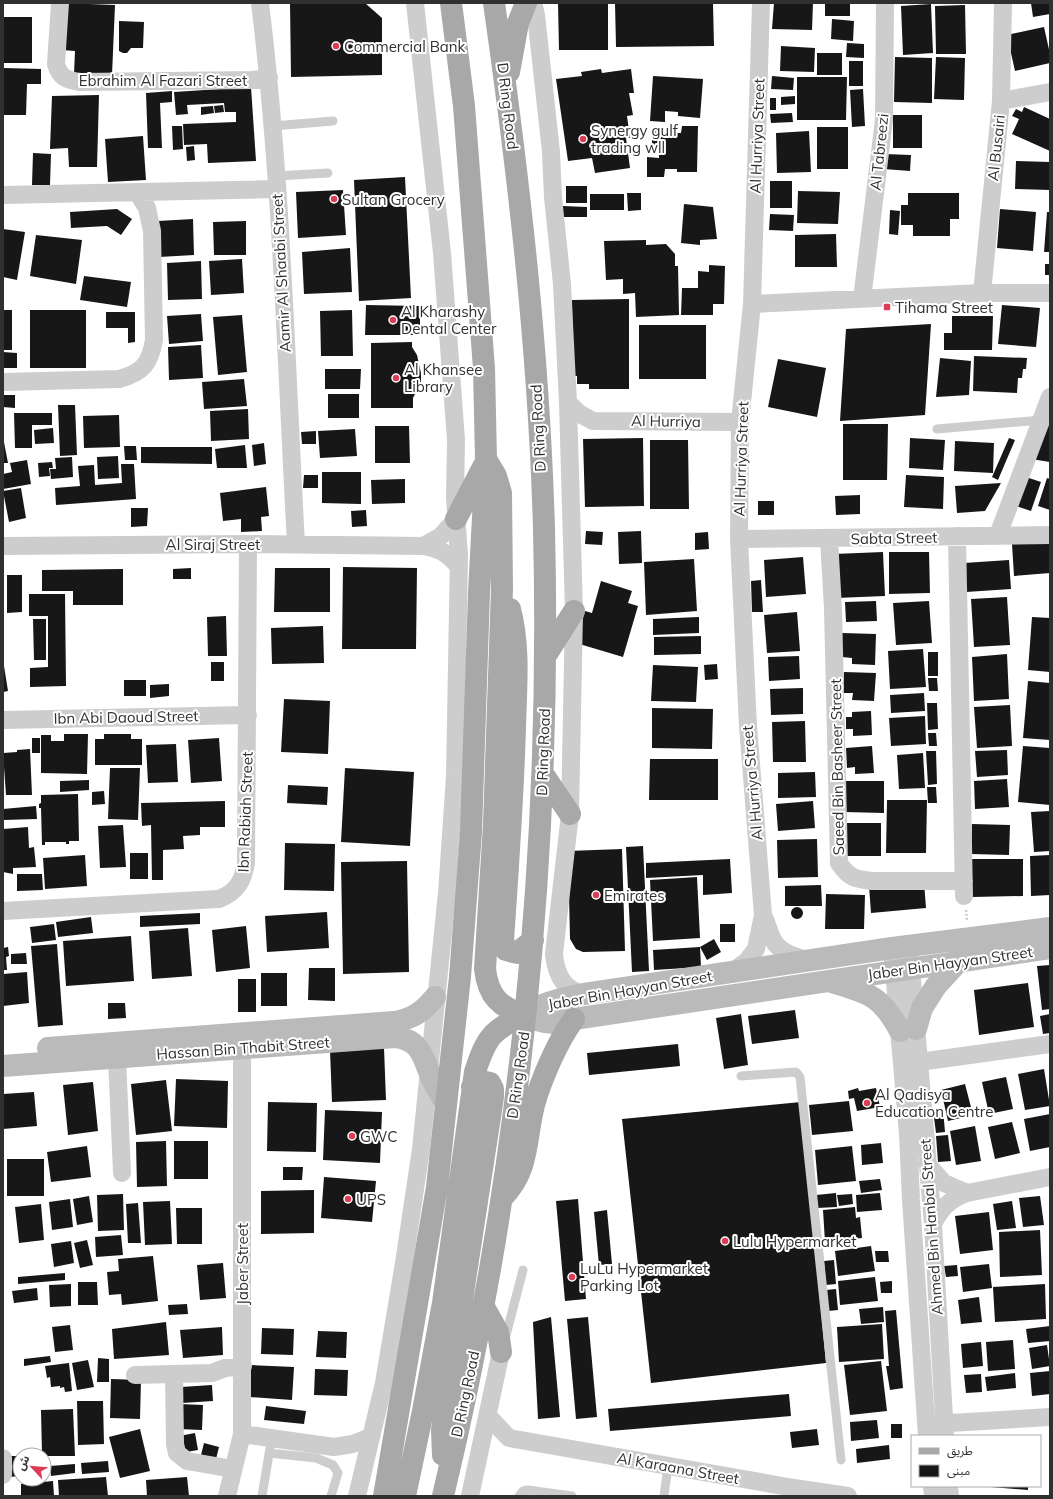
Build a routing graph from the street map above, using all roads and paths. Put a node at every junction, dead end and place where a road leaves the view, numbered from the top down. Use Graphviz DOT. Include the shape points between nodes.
graph roads {
  1 [pos="60,3"];
  2 [pos="260,3"];
  3 [pos="416,3"];
  4 [pos="451,3"];
  5 [pos="494,3"];
  6 [pos="526,3"];
  7 [pos="533,3"];
  8 [pos="761,3"];
  9 [pos="885,3"];
  10 [pos="1003,3"];
  11 [pos="269,78"];
  12 [pos="506,89"];
  13 [pos="1050,92"];
  14 [pos="1001,101"];
  15 [pos="333,121"];
  16 [pos="273,126"];
  17 [pos="328,173"];
  18 [pos="276,183"];
  19 [pos="137,192"];
  20 [pos="3,194"];
  21 [pos="982,293"];
  22 [pos="1050,294"];
  23 [pos="862,299"];
  24 [pos="752,304"];
  25 [pos="3,382"];
  26 [pos="1050,397"];
  27 [pos="568,402"];
  28 [pos="593,420"];
  29 [pos="1041,420"];
  30 [pos="740,422"];
  31 [pos="937,429"];
  32 [pos="569,440"];
  33 [pos="486,460"];
  34 [pos="456,519"];
  35 [pos="1050,535"];
  36 [pos="957,536"];
  37 [pos="998,536"];
  38 [pos="739,539"];
  39 [pos="828,539"];
  40 [pos="248,544"];
  41 [pos="296,544"];
  42 [pos="3,546"];
  43 [pos="423,546"];
  44 [pos="459,567"];
  45 [pos="502,588"];
  46 [pos="574,611"];
  47 [pos="545,657"];
  48 [pos="248,715"];
  49 [pos="3,720"];
  50 [pos="543,774"];
  51 [pos="570,814"];
  52 [pos="964,889"];
  53 [pos="3,911"];
  54 [pos="763,915"];
  55 [pos="1050,928"];
  56 [pos="970,938"];
  57 [pos="533,940"];
  58 [pos="900,947"];
  59 [pos="1050,948"];
  60 [pos="808,960"];
  61 [pos="958,962"];
  62 [pos="902,970"];
  63 [pos="729,973"];
  64 [pos="827,981"];
  65 [pos="584,994"];
  66 [pos="435,997"];
  67 [pos="526,1015"];
  68 [pos="574,1020"];
  69 [pos="908,1030"];
  70 [pos="246,1040"];
  71 [pos="1050,1044"];
  72 [pos="122,1050"];
  73 [pos="3,1051"];
  74 [pos="919,1062"];
  75 [pos="3,1066"];
  76 [pos="428,1067"];
  77 [pos="741,1076"];
  78 [pos="472,1087"];
  79 [pos="446,1103"];
  80 [pos="927,1164"];
  81 [pos="122,1173"];
  82 [pos="1050,1177"];
  83 [pos="967,1193"];
  84 [pos="501,1198"];
  85 [pos="933,1224"];
  86 [pos="523,1270"];
  87 [pos="483,1304"];
  88 [pos="501,1352"];
  89 [pos="941,1367"];
  90 [pos="923,1370"];
  91 [pos="243,1372"];
  92 [pos="174,1374"];
  93 [pos="135,1375"];
  94 [pos="488,1416"];
  95 [pos="1050,1417"];
  96 [pos="945,1429"];
  97 [pos="927,1430"];
  98 [pos="242,1434"];
  99 [pos="370,1437"];
  100 [pos="508,1438"];
  101 [pos="270,1446"];
  102 [pos="334,1448"];
  103 [pos="3,1458"];
  104 [pos="841,1460"];
  105 [pos="477,1464"];
  106 [pos="668,1466"];
  107 [pos="232,1473"];
  108 [pos="3,1475"];
  109 [pos="361,1478"];
  110 [pos="445,1487"];
  111 [pos="793,1492"];
  112 [pos="227,1496"];
  113 [pos="262,1496"];
  114 [pos="331,1496"];
  115 [pos="357,1496"];
  116 [pos="384,1496"];
  117 [pos="405,1496"];
  118 [pos="470,1496"];
  119 [pos="519,1496"];
  120 [pos="572,1496"];
  121 [pos="664,1496"];
  122 [pos="848,1496"];
  1 -- 11 [label="street, Ebrahim Al Fazari Street" via="56,64 62,77 70,80 80,82"];
  2 -- 11 [label="street, Aamir Al Shaabi Street"];
  3 -- 34 [label="street" via="442,253 456,440"];
  4 -- 33 [label="main road" via="473,209 484,368"];
  5 -- 12 [label="main road, D Ring Road"];
  6 -- 12 [label="main road" via="518,23"];
  7 -- 27 [label="street, D Ring Road" via="551,152 562,284"];
  8 -- 24 [label="street, Al Hurriya Street"];
  9 -- 23 [label="street, Al Tabreezi" via="884,120"];
  10 -- 14 [label="street, Al Busairi"];
  11 -- 16 [label="street, Aamir Al Shaabi Street"];
  12 -- 47 [label="main road, D Ring Road" via="524,236 533,344 544,527"];
  13 -- 14 [label="street"];
  14 -- 21 [label="street, Al Busairi"];
  15 -- 16 [label="lane"];
  16 -- 18 [label="street, Aamir Al Shaabi Street"];
  17 -- 18 [label="lane"];
  18 -- 19 [label="street"];
  18 -- 41 [label="street, Aamir Al Shaabi Street"];
  19 -- 20 [label="street"];
  19 -- 25 [label="street" via="147,208 152,231 154,340 152,355 144,367 133,376 119,379"];
  21 -- 22 [label="street"];
  21 -- 23 [label="street"];
  23 -- 24 [label="street"];
  24 -- 30 [label="street, Al Hurriya Street"];
  26 -- 29 [label="street"];
  27 -- 28 [label="street, Al Hurriya" via="580,414"];
  27 -- 32 [label="street, D Ring Road"];
  28 -- 30 [label="street, Al Hurriya"];
  28 -- 32 [label="street" via="579,429"];
  29 -- 31 [label="lane"];
  29 -- 37 [label="street"];
  30 -- 38 [label="street, Al Hurriya Street"];
  32 -- 46 [label="street, D Ring Road"];
  33 -- 34 [label="main road"];
  33 -- 45 [label="main road" via="496,476 501,493"];
  33 -- 79 [label="main road" via="471,832 460,976"];
  34 -- 43 [label="street, Al Siraj Street" via="441,536"];
  34 -- 44 [label="street"];
  35 -- 37 [label="street, Sabta Street"];
  36 -- 37 [label="street, Sabta Street"];
  36 -- 39 [label="street, Sabta Street"];
  36 -- 52 [label="street"];
  38 -- 39 [label="street, Sabta Street"];
  38 -- 54 [label="street, Al Hurriya Street" via="748,726"];
  39 -- 52 [label="street, Saeed Bin Basheer Street" via="833,609 839,863 846,874 858,880"];
  40 -- 41 [label="street, Al Siraj Street"];
  40 -- 42 [label="street, Al Siraj Street"];
  40 -- 48 [label="street, Ibn Rabiah Street"];
  41 -- 43 [label="street, Al Siraj Street"];
  43 -- 44 [label="street, Al Siraj Street" via="444,552"];
  44 -- 66 [label="street" via="455,776 447,893"];
  45 -- 57 [label="main road" via="513,621 516,648 513,789 503,940 506,950 517,953"];
  45 -- 67 [label="main road" via="486,969 488,988 495,997 503,1006"];
  46 -- 47 [label="main road"];
  46 -- 51 [label="street, D Ring Road"];
  47 -- 50 [label="main road, D Ring Road"];
  48 -- 49 [label="street, Ibn Abi Daoud Street"];
  48 -- 53 [label="street, Ibn Rabiah Street" via="246,863 244,876 238,888 230,895 219,899"];
  50 -- 51 [label="main road"];
  50 -- 57 [label="main road, D Ring Road"];
  51 -- 65 [label="street, D Ring Road" via="554,954 555,967 559,978 568,988"];
  52 -- 56 [label="path"];
  54 -- 60 [label="street, Al Hurriya Street" via="777,945 790,955"];
  54 -- 63 [label="street, Al Hurriya Street" via="758,942 752,955"];
  55 -- 56 [label="street, Jaber Bin Hayyan Street"];
  56 -- 58 [label="street, Jaber Bin Hayyan Street"];
  57 -- 67 [label="main road, D Ring Road"];
  58 -- 60 [label="street, Jaber Bin Hayyan Street"];
  58 -- 62 [label="street, Ahmed Bin Hanbal Street"];
  59 -- 61 [label="street, Jaber Bin Hayyan Street"];
  60 -- 63 [label="street, Jaber Bin Hayyan Street"];
  61 -- 62 [label="street, Jaber Bin Hayyan Street"];
  61 -- 69 [label="street" via="936,986"];
  62 -- 64 [label="street, Jaber Bin Hayyan Street"];
  62 -- 69 [label="street, Ahmed Bin Hanbal Street"];
  63 -- 65 [label="street, Jaber Bin Hayyan Street"];
  64 -- 68 [label="street, Jaber Bin Hayyan Street"];
  64 -- 69 [label="street" via="879,1000"];
  65 -- 67 [label="street, Jaber Bin Hayyan Street" via="548,1002"];
  66 -- 70 [label="street, Hassan Bin Thabit Street" via="425,1009 405,1020"];
  66 -- 76 [label="street"];
  67 -- 68 [label="street, Jaber Bin Hayyan Street" via="546,1024"];
  67 -- 78 [label="main road" via="496,1030 480,1058"];
  67 -- 84 [label="main road, D Ring Road"];
  68 -- 84 [label="main road" via="561,1038 537,1097 523,1166 518,1178"];
  69 -- 74 [label="street, Ahmed Bin Hanbal Street"];
  69 -- 90 [label="street, Ahmed Bin Hanbal Street"];
  70 -- 72 [label="street, Hassan Bin Thabit Street"];
  70 -- 76 [label="street, Hassan Bin Thabit Street" via="403,1038 417,1046"];
  70 -- 91 [label="street, Jaber Street"];
  71 -- 74 [label="street"];
  72 -- 73 [label="street, Hassan Bin Thabit Street"];
  72 -- 75 [label="street, Hassan Bin Thabit Street"];
  72 -- 81 [label="street"];
  74 -- 80 [label="street, Ahmed Bin Hanbal Street"];
  76 -- 79 [label="street, Hassan Bin Thabit Street" via="438,1092"];
  76 -- 99 [label="street" via="421,1149 404,1264 384,1383"];
  77 -- 104 [label="lane" via="796,1072 800,1076"];
  78 -- 110 [label="main road" via="481,1081 490,1083 493,1098 442,1430"];
  78 -- 117 [label="main road" via="443,1303"];
  79 -- 116 [label="main road" via="437,1186"];
  80 -- 83 [label="street" via="944,1183"];
  80 -- 85 [label="street, Ahmed Bin Hanbal Street"];
  82 -- 83 [label="street"];
  83 -- 85 [label="street" via="946,1204"];
  84 -- 87 [label="main road, D Ring Road"];
  85 -- 89 [label="street, Ahmed Bin Hanbal Street"];
  86 -- 88 [label="lane, D Ring Road"];
  87 -- 88 [label="main road" via="498,1332"];
  87 -- 110 [label="main road, D Ring Road"];
  88 -- 94 [label="street, D Ring Road"];
  89 -- 90 [label="street"];
  89 -- 96 [label="street, Ahmed Bin Hanbal Street"];
  90 -- 97 [label="street, Ahmed Bin Hanbal Street"];
  91 -- 92 [label="street" via="226,1377 212,1373"];
  91 -- 98 [label="street, Jaber Street"];
  92 -- 93 [label="street"];
  92 -- 107 [label="street" via="177,1452 188,1461"];
  94 -- 100 [label="street"];
  94 -- 105 [label="street, D Ring Road"];
  95 -- 96 [label="street"];
  96 -- 97 [label="street"];
  98 -- 101 [label="street"];
  98 -- 107 [label="street, Jaber Street"];
  99 -- 102 [label="street"];
  99 -- 109 [label="street"];
  100 -- 105 [label="street" via="490,1448"];
  100 -- 106 [label="street, Al Karaana Street"];
  101 -- 102 [label="street"];
  101 -- 113 [label="lane"];
  101 -- 114 [label="lane" via="333,1465 338,1473"];
  102 -- 109 [label="street" via="352,1459"];
  103 -- 108 [label="street"];
  105 -- 118 [label="street, D Ring Road"];
  106 -- 111 [label="street, Al Karaana Street"];
  106 -- 121 [label="lane"];
  107 -- 112 [label="street, Jaber Street"];
  109 -- 115 [label="street"];
  111 -- 122 [label="street, Al Karaana Street"];
  119 -- 120 [label="lane" via="528,1490"];
}
